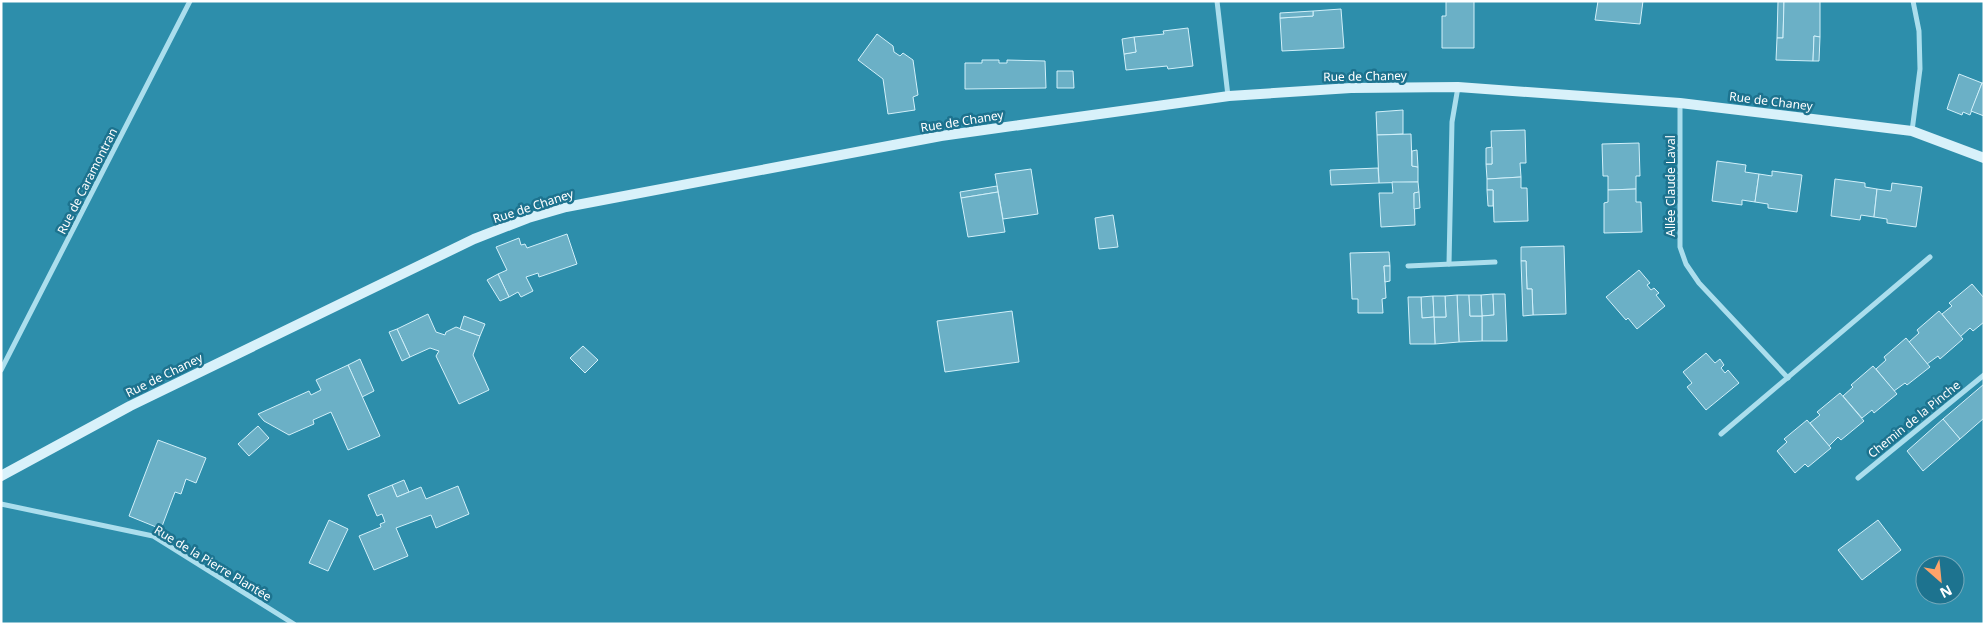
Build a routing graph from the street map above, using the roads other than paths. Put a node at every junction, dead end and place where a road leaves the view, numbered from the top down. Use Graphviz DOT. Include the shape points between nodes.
graph roads {
  1 [pos="190,1"];
  2 [pos="1217,1"];
  3 [pos="1913,1"];
  4 [pos="1458,87"];
  5 [pos="1228,96"];
  6 [pos="1680,103"];
  7 [pos="1912,131"];
  8 [pos="1984,158"];
  9 [pos="1930,257"];
  10 [pos="1494,262"];
  11 [pos="1449,264"];
  12 [pos="1408,266"];
  13 [pos="1,370"];
  14 [pos="1984,375"];
  15 [pos="1788,378"];
  16 [pos="1721,434"];
  17 [pos="1,476"];
  18 [pos="1858,478"];
  19 [pos="1,504"];
  20 [pos="294,624"];
  1 -- 13 [label="street, Rue de Caramontran"];
  2 -- 5 [label="street"];
  3 -- 7 [label="street" via="1919,31 1920,69"];
  4 -- 5 [label="street, Rue de Chaney" via="1351,88"];
  4 -- 6 [label="street, Rue de Chaney"];
  4 -- 11 [label="street" via="1452,122"];
  5 -- 17 [label="street, Rue de Chaney" via="941,136 575,205 528,218 474,239 130,406"];
  6 -- 7 [label="street, Rue de Chaney"];
  6 -- 15 [label="street, Allée Claude Laval" via="1680,247 1686,264 1699,283"];
  7 -- 8 [label="street, Rue de Chaney"];
  9 -- 15 [label="street"];
  10 -- 11 [label="street"];
  11 -- 12 [label="street"];
  14 -- 18 [label="street, Chemin de la Pinche"];
  15 -- 16 [label="street"];
  19 -- 20 [label="street, Rue de la Pierre Plantée" via="154,536"];
}
